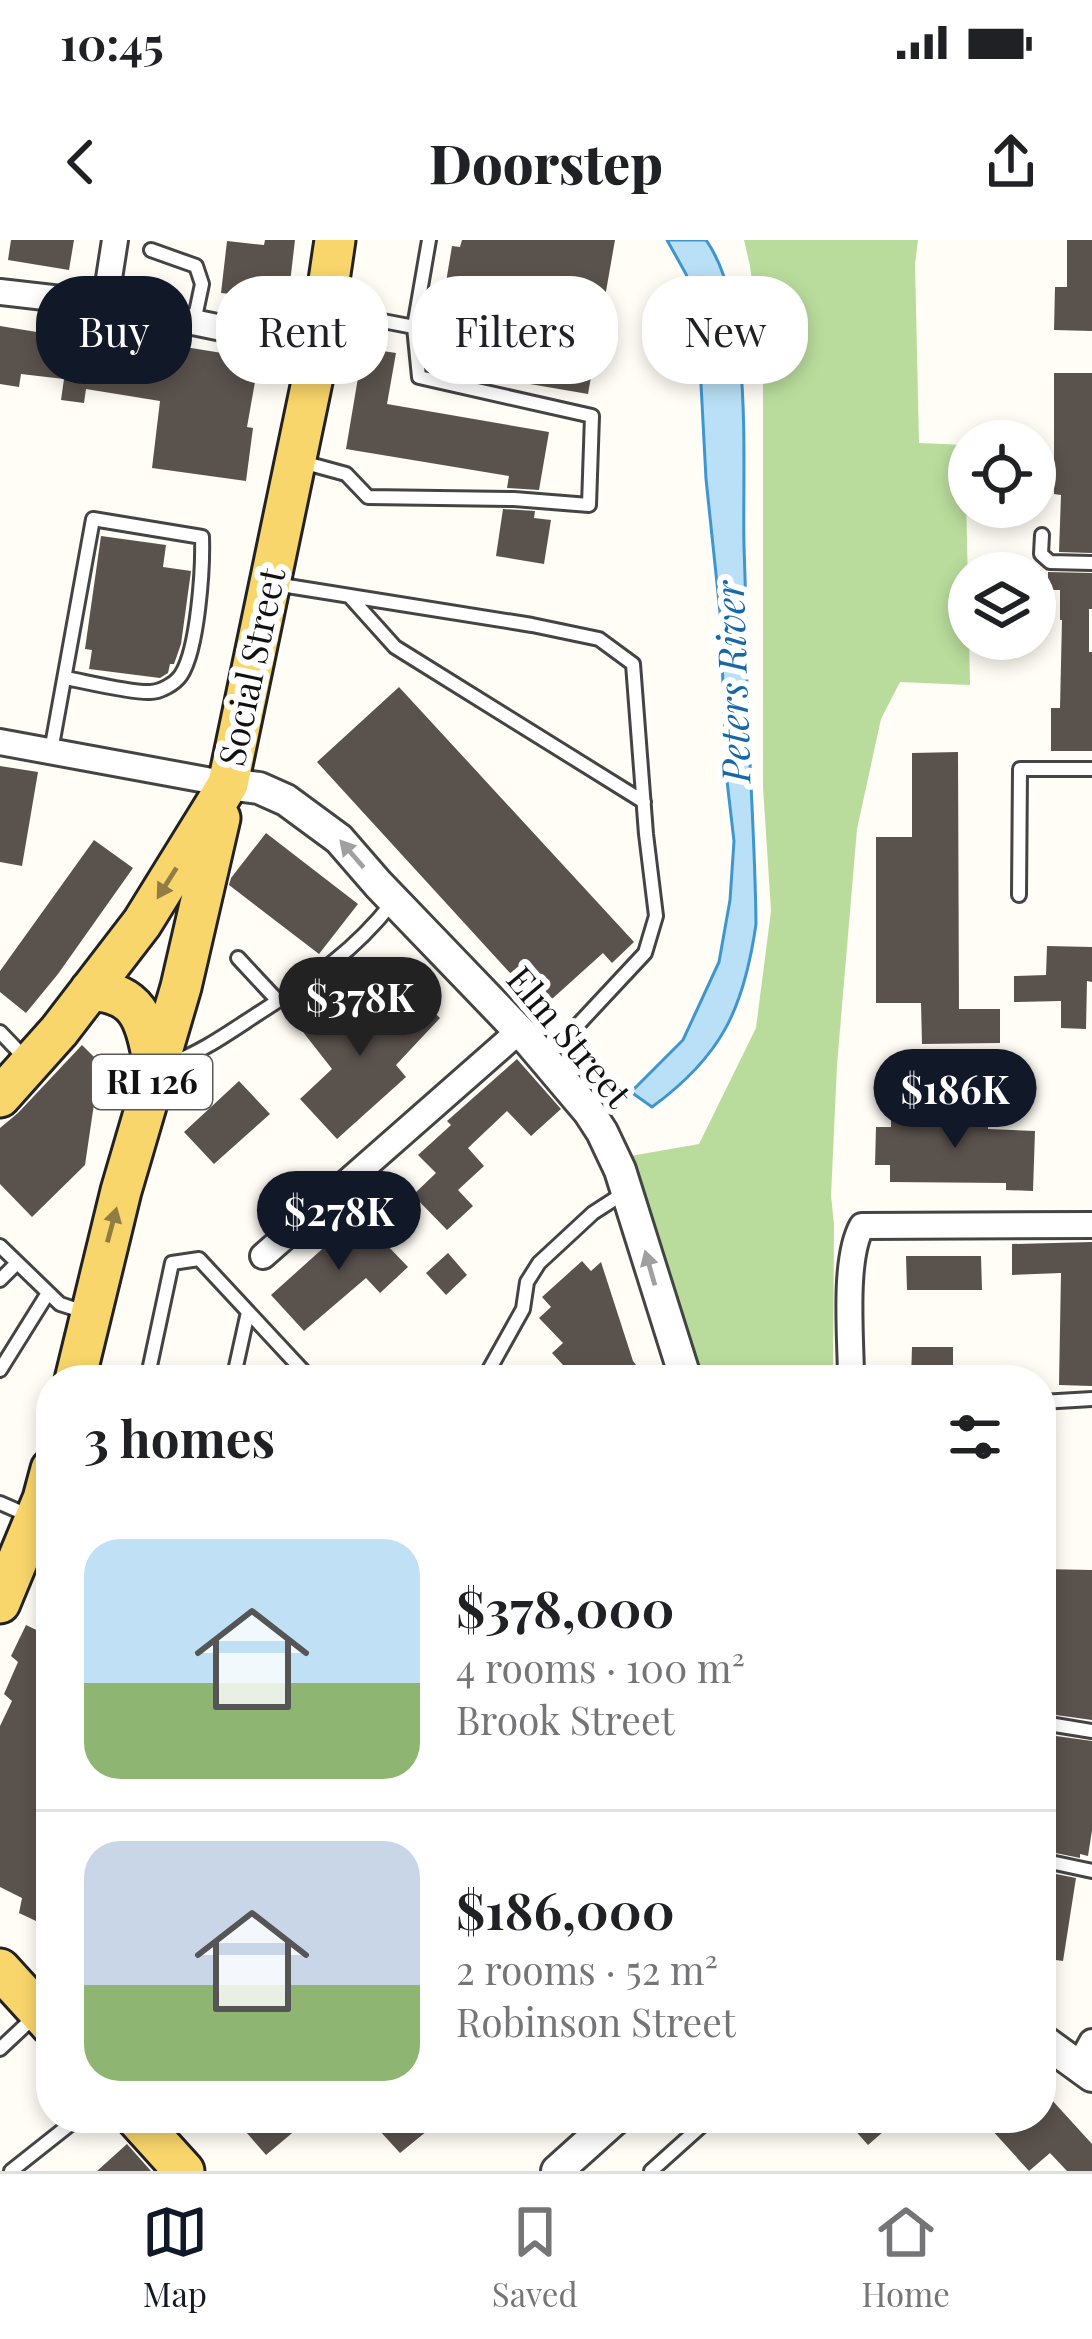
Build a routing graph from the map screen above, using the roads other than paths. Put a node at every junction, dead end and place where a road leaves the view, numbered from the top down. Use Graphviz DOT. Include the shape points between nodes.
graph roads {
  1 [pos="115,240"];
  2 [pos="335,240"];
  3 [pos="430,240"];
  4 [pos="151,250"];
  5 [pos="109,276"];
  6 [pos="329,276"];
  7 [pos="423,276"];
  8 [pos="0,292"];
  9 [pos="36,296"];
  10 [pos="194,322"];
  11 [pos="216,323"];
  12 [pos="310,384"];
  13 [pos="450,384"];
  14 [pos="295,460"];
  15 [pos="1042,535"];
  16 [pos="1092,563"];
  17 [pos="269,584"];
  18 [pos="350,597"];
  19 [pos="66,679"];
  20 [pos="0,742"];
  21 [pos="51,751"];
  22 [pos="1092,770"];
  23 [pos="228,784"];
  24 [pos="644,802"];
  25 [pos="1019,896"];
  26 [pos="394,901"];
  27 [pos="238,958"];
  28 [pos="90,990"];
  29 [pos="278,1001"];
  30 [pos="519,1030"];
  31 [pos="0,1032"];
  32 [pos="545,1060"];
  33 [pos="29,1064"];
  34 [pos="155,1069"];
  35 [pos="0,1097"];
  36 [pos="627,1190"];
  37 [pos="1092,1226"];
  38 [pos="0,1246"];
  39 [pos="263,1256"];
  40 [pos="17,1263"];
  41 [pos="0,1280"];
  42 [pos="48,1293"];
  43 [pos="248,1312"];
  44 [pos="91,1314"];
  45 [pos="79,1365"];
  46 [pos="150,1365"];
  47 [pos="236,1365"];
  48 [pos="298,1365"];
  49 [pos="492,1365"];
  50 [pos="681,1365"];
  51 [pos="851,1365"];
  52 [pos="0,1370"];
  53 [pos="1092,1399"];
  54 [pos="1056,1401"];
  55 [pos="25,1527"];
  56 [pos="0,1603"];
  57 [pos="1056,1725"];
  58 [pos="1092,1731"];
  59 [pos="1056,1863"];
  60 [pos="1092,1871"];
  61 [pos="0,1969"];
  62 [pos="36,2009"];
  63 [pos="36,2025"];
  64 [pos="1056,2046"];
  65 [pos="0,2049"];
  66 [pos="1088,2061"];
  67 [pos="59,2133"];
  68 [pos="150,2133"];
  69 [pos="590,2133"];
  70 [pos="694,2133"];
  71 [pos="11,2171"];
  72 [pos="184,2171"];
  73 [pos="557,2171"];
  74 [pos="652,2171"];
  1 -- 5 [label="street"];
  2 -- 6 [label="main road, Social Street / RI 126"];
  3 -- 7 [label="lane"];
  4 -- 10 [label="lane" via="196,266 202,284"];
  8 -- 9 [label="street"];
  10 -- 11 [label="street"];
  12 -- 14 [label="main road, Social Street / RI 126"];
  13 -- 14 [label="lane" via="592,416 589,505 368,497 346,474"];
  14 -- 17 [label="main road, Social Street / RI 126"];
  15 -- 16 [label="lane" via="1041,554 1050,562"];
  17 -- 18 [label="lane"];
  17 -- 23 [label="main road, Social Street / RI 126"];
  18 -- 24 [label="lane" via="395,647"];
  18 -- 24 [label="lane" via="599,639 633,664"];
  19 -- 19 [label="lane" via="93,519 202,537 189,654 175,683 151,693"];
  19 -- 21 [label="lane"];
  20 -- 21 [label="street"];
  21 -- 23 [label="street"];
  22 -- 25 [label="lane" via="1020,770"];
  26 -- 23 [label="street, Elm Street, one-way" via="339,839 286,800"];
  23 -- 28 [label="main road, Social Street / RI 126, one-way"];
  23 -- 34 [label="main road, RI 126"];
  24 -- 32 [label="lane" via="656,916 645,953"];
  26 -- 29 [label="lane" via="326,971"];
  26 -- 30 [label="street, Elm Street"];
  27 -- 29 [label="lane"];
  28 -- 33 [label="main road, Social Street / RI 126"];
  28 -- 34 [label="main road" via="134,1006"];
  29 -- 34 [label="lane" via="194,1056"];
  30 -- 32 [label="street, Elm Street"];
  30 -- 39 [label="street"];
  31 -- 33 [label="lane"];
  32 -- 36 [label="street, Elm Street" via="602,1132"];
  33 -- 35 [label="main road, Social Street / RI 126"];
  44 -- 34 [label="main road, RI 126, one-way"];
  36 -- 49 [label="lane" via="539,1263"];
  50 -- 36 [label="street, Elm Street, one-way"];
  37 -- 51 [label="street" via="862,1226 851,1263"];
  38 -- 40 [label="lane"];
  40 -- 41 [label="lane"];
  40 -- 42 [label="lane"];
  42 -- 44 [label="lane"];
  42 -- 52 [label="lane"];
  43 -- 46 [label="lane" via="200,1259 172,1263"];
  43 -- 47 [label="lane"];
  43 -- 48 [label="lane"];
  44 -- 45 [label="main road, RI 126"];
  53 -- 54 [label="lane"];
  55 -- 56 [label="main road"];
  57 -- 58 [label="lane"];
  59 -- 60 [label="lane"];
  61 -- 62 [label="main road"];
  63 -- 65 [label="lane"];
  64 -- 66 [label="street"];
  67 -- 71 [label="lane"];
  68 -- 72 [label="main road"];
  69 -- 73 [label="street"];
  70 -- 74 [label="lane"];
}
